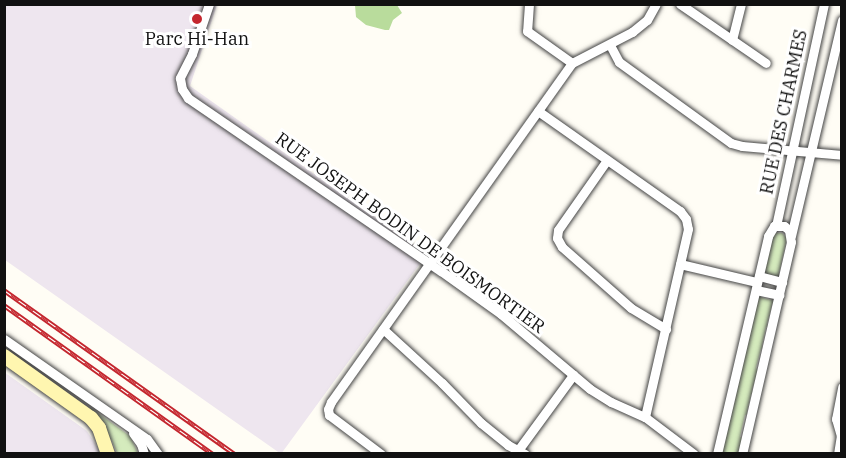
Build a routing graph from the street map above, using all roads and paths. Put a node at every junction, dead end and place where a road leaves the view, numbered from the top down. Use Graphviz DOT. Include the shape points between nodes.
graph roads {
  1 [pos="208,4"];
  2 [pos="529,4"];
  3 [pos="657,4"];
  4 [pos="680,4"];
  5 [pos="741,4"];
  6 [pos="824,4"];
  7 [pos="842,20"];
  8 [pos="732,40"];
  9 [pos="610,45"];
  10 [pos="572,63"];
  11 [pos="766,63"];
  12 [pos="538,111"];
  13 [pos="792,152"];
  14 [pos="810,153"];
  15 [pos="842,155"];
  16 [pos="607,160"];
  17 [pos="776,226"];
  18 [pos="790,237"];
  19 [pos="431,264"];
  20 [pos="680,264"];
  21 [pos="782,282"];
  22 [pos="757,283"];
  23 [pos="779,296"];
  24 [pos="383,329"];
  25 [pos="666,329"];
  26 [pos="4,339"];
  27 [pos="4,356"];
  28 [pos="573,375"];
  29 [pos="842,387"];
  30 [pos="645,417"];
  31 [pos="127,427"];
  32 [pos="108,451"];
  33 [pos="519,452"];
  34 [pos="144,453"];
  35 [pos="158,453"];
  36 [pos="381,453"];
  37 [pos="694,453"];
  38 [pos="717,453"];
  39 [pos="742,453"];
  40 [pos="838,453"];
  1 -- 19 [label="street, RUE JOSEPH BODIN DE BOISMORTIER" via="180,78 188,98"];
  2 -- 10 [label="street" via="527,31"];
  3 -- 9 [label="street" via="646,20"];
  4 -- 8 [label="street"];
  5 -- 8 [label="street"];
  6 -- 13 [label="street, RUE DES CHARMES"];
  7 -- 14 [label="street, RUE DES CHARMES"];
  8 -- 11 [label="street"];
  9 -- 10 [label="street"];
  9 -- 13 [label="street" via="619,62 730,142"];
  10 -- 12 [label="street"];
  12 -- 16 [label="street"];
  12 -- 19 [label="street"];
  13 -- 14 [label="street"];
  13 -- 17 [label="street, RUE DES CHARMES"];
  14 -- 15 [label="street"];
  14 -- 18 [label="street, RUE DES CHARMES"];
  16 -- 20 [label="street" via="680,211 688,229"];
  16 -- 25 [label="street" via="558,230 557,238 562,247 631,308"];
  17 -- 18 [label="street" via="787,227"];
  17 -- 22 [label="street, RUE DES CHARMES" via="768,236"];
  18 -- 21 [label="street, RUE DES CHARMES"];
  19 -- 24 [label="street"];
  19 -- 28 [label="street, RUE JOSEPH BODIN DE BOISMORTIER" via="501,314"];
  20 -- 22 [label="street"];
  20 -- 25 [label="street"];
  21 -- 22 [label="street"];
  21 -- 23 [label="street, RUE DES CHARMES"];
  22 -- 23 [label="street"];
  22 -- 38 [label="street, RUE DES CHARMES"];
  23 -- 39 [label="street, RUE DES CHARMES"];
  24 -- 33 [label="street" via="466,410"];
  24 -- 36 [label="street" via="328,409 334,420"];
  25 -- 30 [label="street"];
  26 -- 31 [label="street"];
  27 -- 32 [label="main road" via="91,418"];
  28 -- 30 [label="street, RUE JOSEPH BODIN DE BOISMORTIER" via="610,402"];
  28 -- 33 [label="street"];
  29 -- 40 [label="street" via="836,419"];
  30 -- 37 [label="street, RUE JOSEPH BODIN DE BOISMORTIER"];
  31 -- 34 [label="street"];
  31 -- 35 [label="street" via="147,439"];
}
